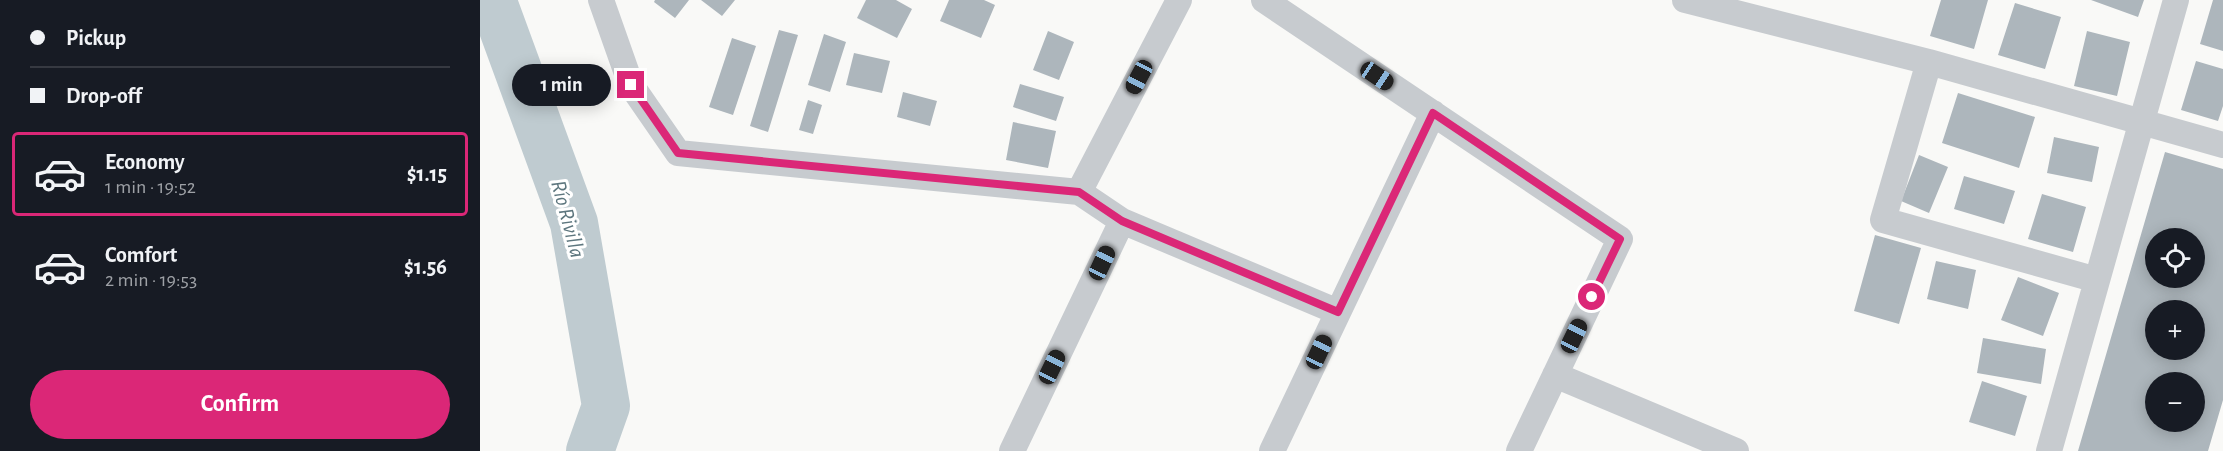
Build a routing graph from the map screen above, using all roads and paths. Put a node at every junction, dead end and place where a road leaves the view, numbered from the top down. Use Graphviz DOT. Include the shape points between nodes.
graph roads {
  1 [pos="601,0"];
  2 [pos="1179,0"];
  3 [pos="1264,0"];
  4 [pos="1685,0"];
  5 [pos="2176,0"];
  6 [pos="1929,62"];
  7 [pos="1433,113"];
  8 [pos="2142,121"];
  9 [pos="2223,145"];
  10 [pos="1079,192"];
  11 [pos="1122,221"];
  12 [pos="2097,280"];
  13 [pos="1338,312"];
  14 [pos="1555,375"];
  15 [pos="1012,451"];
  16 [pos="1272,451"];
  17 [pos="1519,451"];
  18 [pos="1736,451"];
  19 [pos="2049,451"];
  1 -- 10 [label="street" via="631,85 678,153"];
  2 -- 10 [label="street"];
  3 -- 7 [label="street"];
  4 -- 6 [label="street"];
  5 -- 8 [label="street"];
  6 -- 8 [label="street"];
  6 -- 12 [label="street" via="1883,219"];
  7 -- 13 [label="street"];
  7 -- 14 [label="street" via="1620,239"];
  8 -- 9 [label="street"];
  8 -- 12 [label="street"];
  10 -- 11 [label="street"];
  11 -- 13 [label="street"];
  11 -- 15 [label="street"];
  12 -- 19 [label="street"];
  13 -- 16 [label="street"];
  14 -- 17 [label="street"];
  14 -- 18 [label="street"];
}
